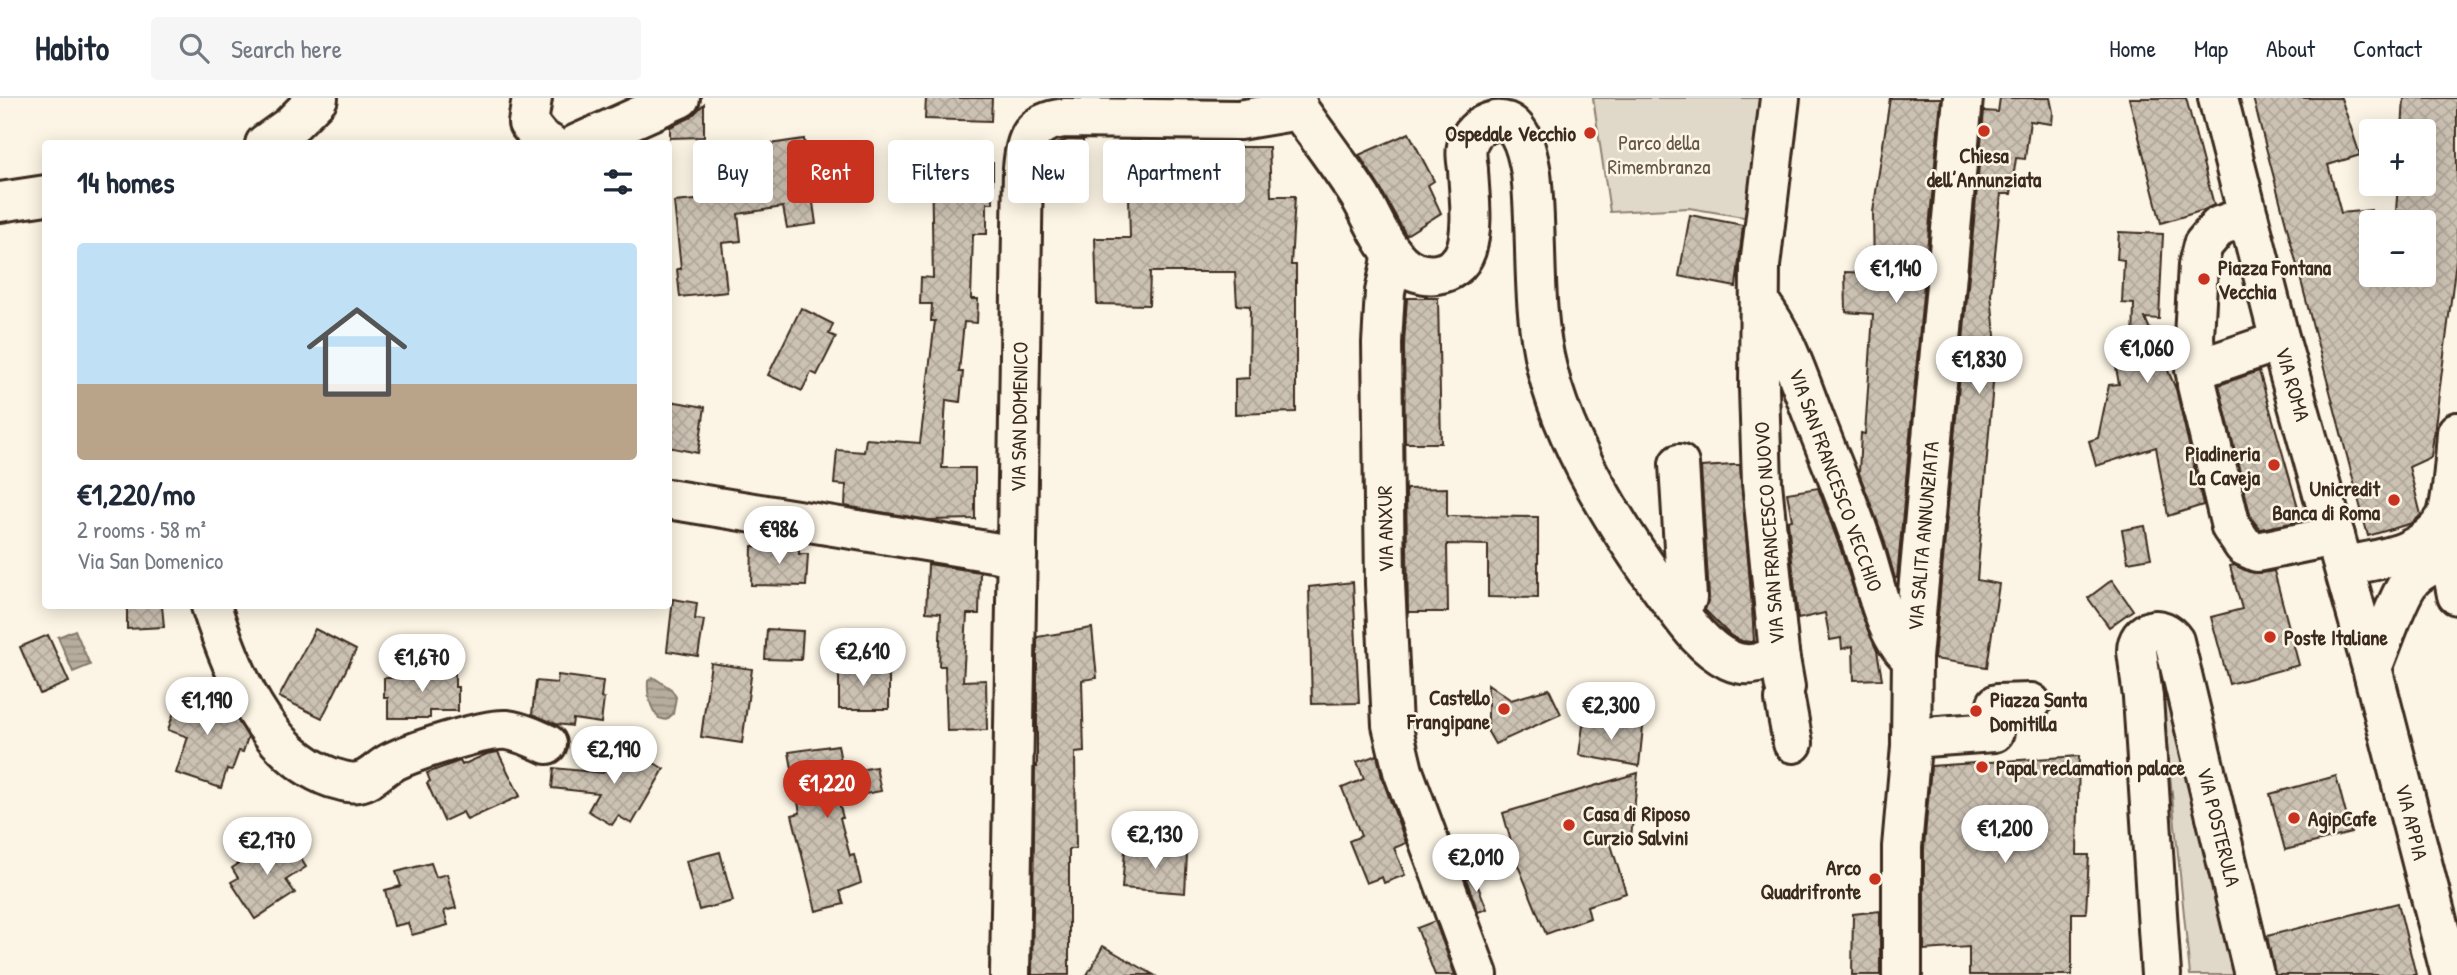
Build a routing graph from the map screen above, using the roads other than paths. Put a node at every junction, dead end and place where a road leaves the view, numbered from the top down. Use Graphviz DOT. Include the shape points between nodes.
graph roads {
  1 [pos="318,98"];
  2 [pos="532,98"];
  3 [pos="680,98"];
  4 [pos="1780,98"];
  5 [pos="1963,98"];
  6 [pos="2218,98"];
  7 [pos="1297,104"];
  8 [pos="270,140"];
  9 [pos="543,140"];
  10 [pos="586,140"];
  11 [pos="42,196"];
  12 [pos="0,202"];
  13 [pos="2248,216"];
  14 [pos="1393,254"];
  15 [pos="1758,302"];
  16 [pos="2280,341"];
  17 [pos="2195,370"];
  18 [pos="2457,432"];
  19 [pos="1679,464"];
  20 [pos="2455,474"];
  21 [pos="672,500"];
  22 [pos="2451,542"];
  23 [pos="2340,551"];
  24 [pos="1017,556"];
  25 [pos="2457,595"];
  26 [pos="1687,598"];
  27 [pos="212,609"];
  28 [pos="1912,659"];
  29 [pos="2372,668"];
  30 [pos="1783,680"];
  31 [pos="2031,703"];
  32 [pos="1793,743"];
  33 [pos="547,744"];
  34 [pos="1910,750"];
  35 [pos="1010,975"];
  36 [pos="1478,975"];
  37 [pos="1902,975"];
  38 [pos="2161,975"];
  39 [pos="2254,975"];
  40 [pos="2451,975"];
  1 -- 8 [label="street"];
  2 -- 9 [label="street" via="528,123"];
  3 -- 10 [label="street"];
  4 -- 15 [label="street, VIA SAN FRANCESCO NUOVO"];
  5 -- 28 [label="street, VIA SALITA ANNUNZIATA"];
  6 -- 13 [label="street, VIA ROMA"];
  7 -- 14 [label="street"];
  7 -- 24 [label="street, VIA SAN DOMENICO" via="1239,120 1065,118 1045,122 1031,132 1023,168"];
  11 -- 12 [label="street"];
  13 -- 16 [label="street, VIA ROMA"];
  13 -- 17 [label="street" via="2212,231 2200,253"];
  14 -- 30 [label="street, VIA SAN FRANCESCO NUOVO" via="1425,275 1458,263 1466,250 1470,217 1468,143 1486,124 1504,121 1516,128 1527,149 1531,173 1538,309 1546,367 1583,458 1634,548 1698,636 1719,654 1741,664 1758,663"];
  14 -- 36 [label="street, VIA ANXUR" via="1382,343 1391,726 1403,771"];
  15 -- 28 [label="street, VIA SAN FRANCESCO VECCHIO" via="1792,362 1856,524 1888,627"];
  15 -- 30 [label="street, VIA SAN FRANCESCO NUOVO" via="1762,483"];
  16 -- 17 [label="street"];
  16 -- 23 [label="street, VIA ROMA"];
  17 -- 23 [label="street" via="2231,527 2239,541 2249,550"];
  18 -- 20 [label="street"];
  19 -- 26 [label="street"];
  20 -- 22 [label="street"];
  21 -- 24 [label="street"];
  22 -- 23 [label="street" via="2424,541 2402,554"];
  22 -- 25 [label="street"];
  22 -- 29 [label="street" via="2410,580"];
  23 -- 29 [label="street, VIA ROMA"];
  24 -- 35 [label="street, VIA SAN DOMENICO"];
  27 -- 33 [label="street" via="225,646 266,725 290,752 323,774 360,782 398,760 492,730"];
  28 -- 34 [label="street, VIA SALITA ANNUNZIATA"];
  29 -- 40 [label="street, VIA APPIA"];
  30 -- 32 [label="street"];
  31 -- 34 [label="street" via="1997,704 1994,732"];
  34 -- 37 [label="street, VIA SALITA ANNUNZIATA" via="1902,847"];
  38 -- 39 [label="street, VIA POSTERULA" via="2137,651 2143,634 2157,629 2174,641"];
}
